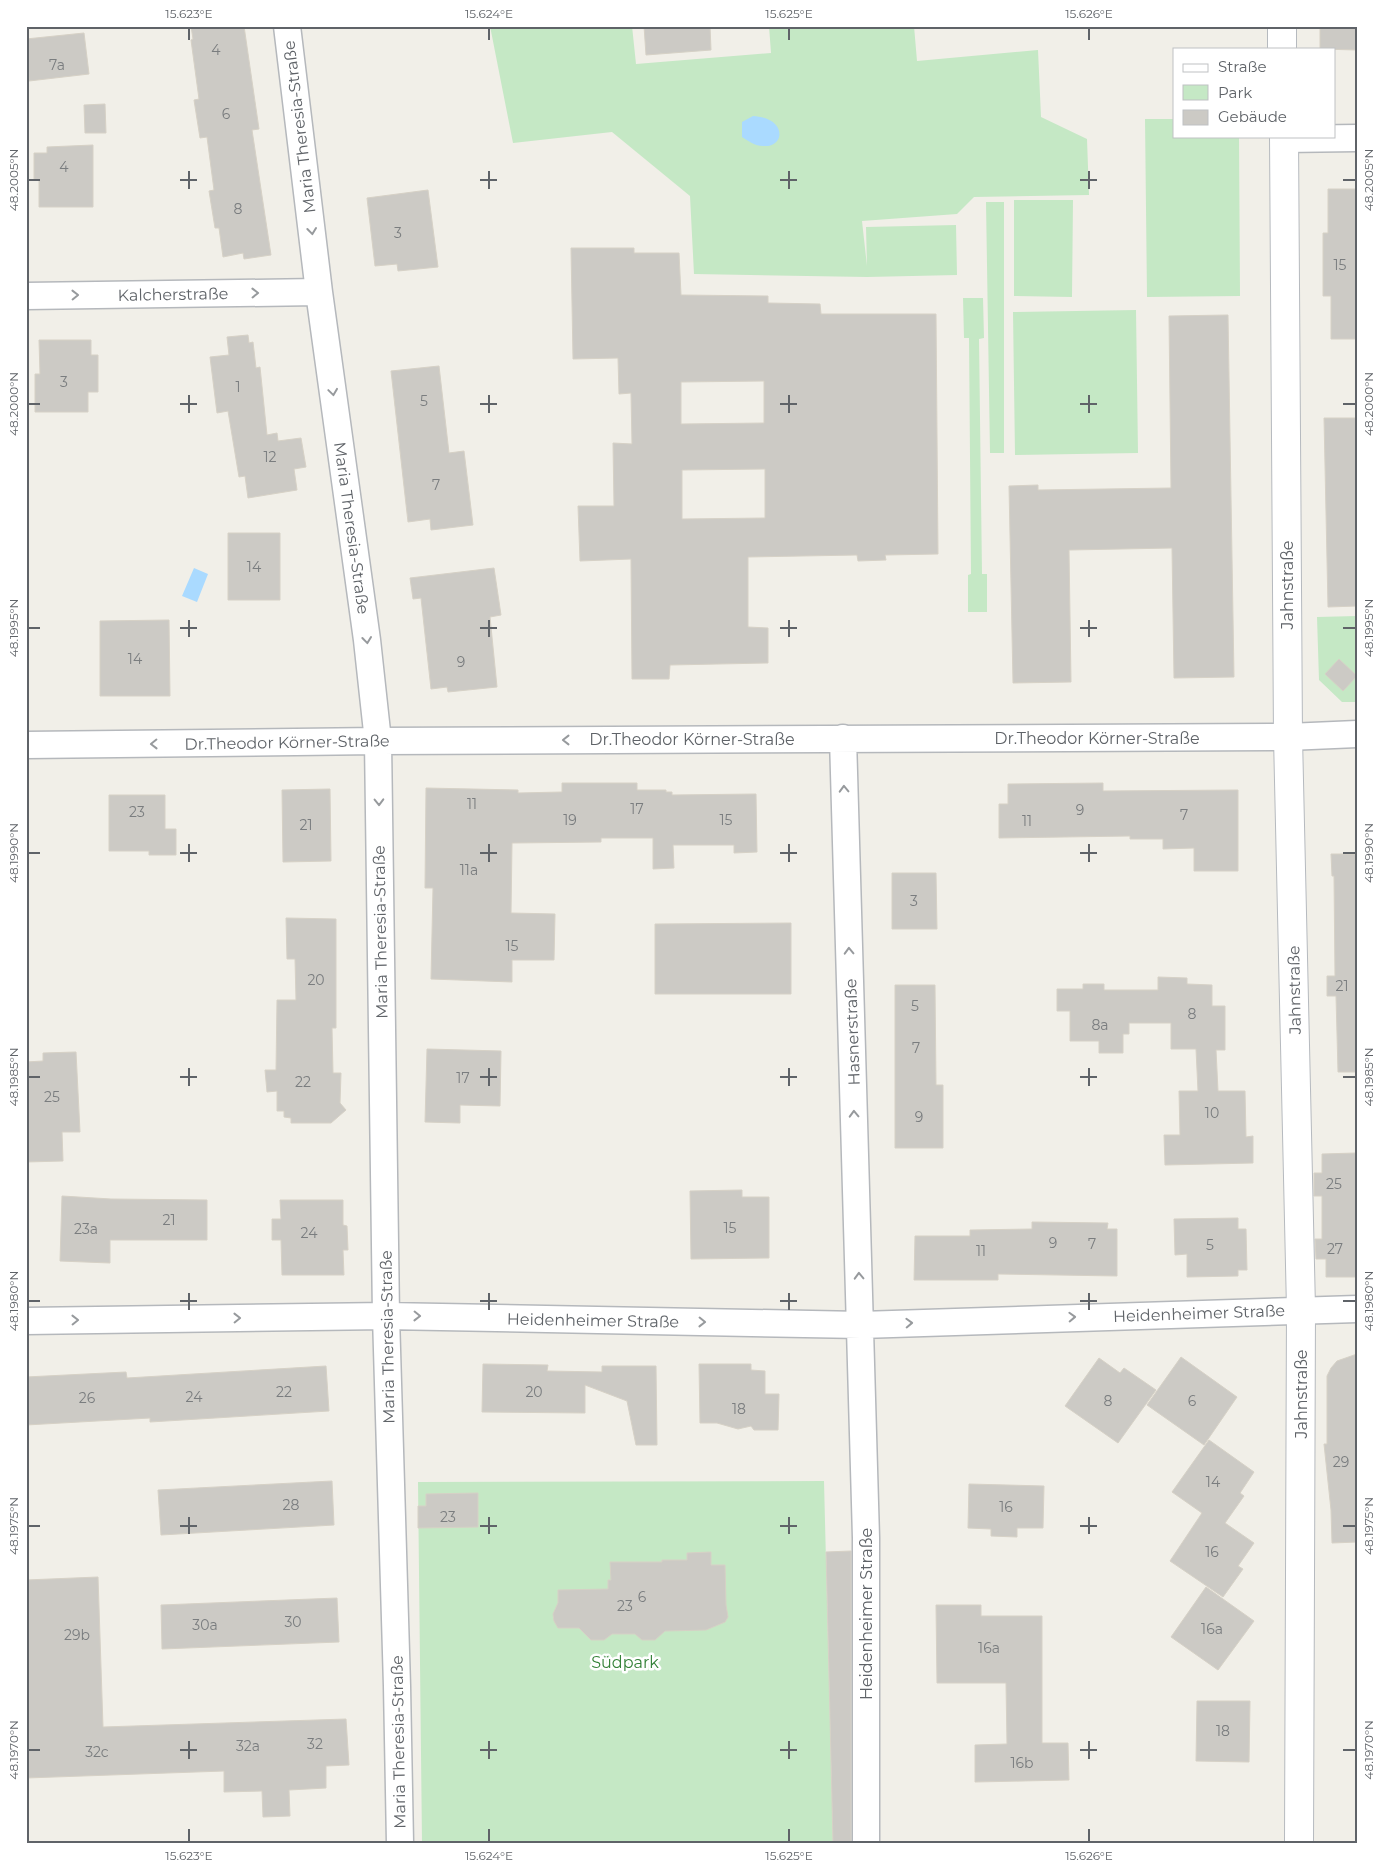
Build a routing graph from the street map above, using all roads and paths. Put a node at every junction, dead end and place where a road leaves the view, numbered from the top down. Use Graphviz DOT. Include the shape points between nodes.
graph roads {
  1 [pos="287,26"];
  2 [pos="1282,26"];
  3 [pos="1282,48"];
  4 [pos="1284,138"];
  5 [pos="1357,138"];
  6 [pos="319,292"];
  7 [pos="26,296"];
  8 [pos="1357,734"];
  9 [pos="1288,737"];
  10 [pos="843,738"];
  11 [pos="378,741"];
  12 [pos="26,745"];
  13 [pos="1357,1309"];
  14 [pos="1302,1310"];
  15 [pos="386,1316"];
  16 [pos="26,1321"];
  17 [pos="861,1325"];
  18 [pos="400,1843"];
  19 [pos="866,1843"];
  20 [pos="1299,1843"];
  1 -- 6 [label="street, Maria Theresia-Straße, one-way"];
  2 -- 3 [label="street"];
  4 -- 5 [label="street"];
  4 -- 9 [label="street, Jahnstraße"];
  7 -- 6 [label="street, Kalcherstraße, one-way"];
  6 -- 11 [label="street, Maria Theresia-Straße, one-way"];
  8 -- 9 [label="street, Dr.Theodor Körner-Straße"];
  9 -- 10 [label="street, Dr.Theodor Körner-Straße"];
  9 -- 14 [label="street, Jahnstraße"];
  10 -- 11 [label="street, Dr.Theodor Körner-Straße, one-way"];
  17 -- 10 [label="street, Hasnerstraße, one-way"];
  11 -- 12 [label="street, Dr.Theodor Körner-Straße, one-way"];
  11 -- 15 [label="street, Maria Theresia-Straße, one-way"];
  13 -- 14 [label="street, Heidenheimer Straße"];
  17 -- 14 [label="street, Heidenheimer Straße, one-way"];
  14 -- 20 [label="street, Jahnstraße"];
  16 -- 15 [label="street, Heidenheimer Straße, one-way"];
  15 -- 17 [label="street, Heidenheimer Straße, one-way"];
  15 -- 18 [label="street, Maria Theresia-Straße"];
  17 -- 19 [label="street, Heidenheimer Straße" via="866,1538"];
}
